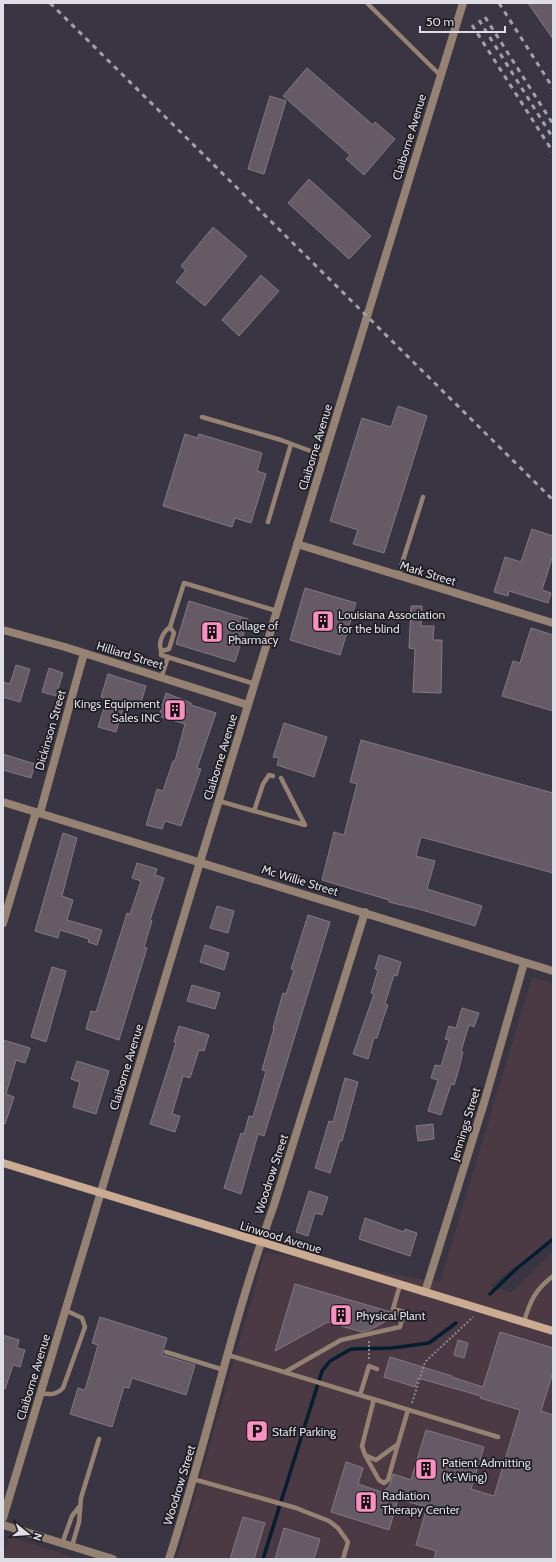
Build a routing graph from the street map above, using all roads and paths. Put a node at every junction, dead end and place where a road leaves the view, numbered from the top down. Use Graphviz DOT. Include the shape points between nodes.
graph roads {
  1 [pos="367,3"];
  2 [pos="462,3"];
  3 [pos="440,75"];
  4 [pos="202,417"];
  5 [pos="291,444"];
  6 [pos="324,456"];
  7 [pos="423,497"];
  8 [pos="268,522"];
  9 [pos="297,544"];
  10 [pos="398,576"];
  11 [pos="277,610"];
  12 [pos="553,623"];
  13 [pos="170,627"];
  14 [pos="3,630"];
  15 [pos="162,651"];
  16 [pos="84,653"];
  17 [pos="168,657"];
  18 [pos="161,678"];
  19 [pos="255,684"];
  20 [pos="248,705"];
  21 [pos="274,776"];
  22 [pos="281,778"];
  23 [pos="219,801"];
  24 [pos="3,802"];
  25 [pos="254,811"];
  26 [pos="38,812"];
  27 [pos="200,862"];
  28 [pos="365,912"];
  29 [pos="3,923"];
  30 [pos="524,963"];
  31 [pos="553,971"];
  32 [pos="3,1163"];
  33 [pos="100,1193"];
  34 [pos="260,1243"];
  35 [pos="553,1276"];
  36 [pos="400,1285"];
  37 [pos="425,1292"];
  38 [pos="65,1310"];
  39 [pos="481,1310"];
  40 [pos="524,1322"];
  41 [pos="553,1332"];
  42 [pos="369,1340"];
  43 [pos="166,1352"];
  44 [pos="228,1355"];
  45 [pos="369,1357"];
  46 [pos="377,1369"];
  47 [pos="224,1370"];
  48 [pos="285,1372"];
  49 [pos="40,1393"];
  50 [pos="360,1395"];
  51 [pos="374,1399"];
  52 [pos="409,1410"];
  53 [pos="498,1437"];
  54 [pos="100,1439"];
  55 [pos="398,1444"];
  56 [pos="365,1455"];
  57 [pos="193,1479"];
  58 [pos="79,1507"];
  59 [pos="3,1518"];
  60 [pos="3,1525"];
  61 [pos="62,1544"];
  62 [pos="72,1546"];
  63 [pos="113,1559"];
  64 [pos="169,1559"];
  65 [pos="343,1559"];
  1 -- 3 [label="lane"];
  2 -- 3 [label="street, Claiborne Avenue"];
  3 -- 6 [label="street, Claiborne Avenue"];
  4 -- 5 [label="lane"];
  5 -- 6 [label="lane"];
  5 -- 8 [label="lane"];
  6 -- 9 [label="street, Claiborne Avenue"];
  7 -- 10 [label="lane"];
  9 -- 10 [label="street, Mark Street"];
  9 -- 11 [label="street, Claiborne Avenue"];
  10 -- 12 [label="street, Mark Street"];
  11 -- 13 [label="lane" via="184,583"];
  11 -- 19 [label="street, Claiborne Avenue"];
  13 -- 15 [label="lane" via="165,630 160,646"];
  13 -- 15 [label="lane" via="174,633 169,649"];
  14 -- 16 [label="street, Hilliard Street"];
  15 -- 17 [label="lane" via="161,655"];
  16 -- 18 [label="street, Hilliard Street"];
  16 -- 26 [label="street, Dickinson Street"];
  17 -- 18 [label="lane"];
  17 -- 19 [label="lane"];
  18 -- 20 [label="street, Hilliard Street"];
  19 -- 20 [label="street, Claiborne Avenue"];
  20 -- 23 [label="street, Claiborne Avenue"];
  21 -- 25 [label="lane" via="269,775 263,784"];
  22 -- 25 [label="lane" via="305,825"];
  23 -- 25 [label="lane"];
  23 -- 27 [label="street, Claiborne Avenue"];
  24 -- 26 [label="street, Mc Willie Street"];
  26 -- 27 [label="street, Mc Willie Street"];
  26 -- 29 [label="street, Dickinson Street"];
  27 -- 28 [label="street, Mc Willie Street"];
  27 -- 33 [label="street, Claiborne Avenue"];
  28 -- 30 [label="street, Mc Willie Street"];
  28 -- 34 [label="street, Woodrow Street"];
  30 -- 31 [label="street, Mc Willie Street"];
  30 -- 37 [label="street, Jennings Street" via="484,1103"];
  32 -- 33 [label="main road, Linwood Avenue"];
  33 -- 34 [label="main road, Linwood Avenue"];
  33 -- 38 [label="street, Claiborne Avenue"];
  34 -- 36 [label="main road, Linwood Avenue"];
  34 -- 44 [label="street, Woodrow Street"];
  35 -- 40 [label="lane" via="539,1287 529,1304"];
  36 -- 37 [label="main road, Linwood Avenue"];
  36 -- 48 [label="lane" via="393,1308 404,1312 400,1327 341,1340"];
  37 -- 39 [label="main road, Linwood Avenue"];
  38 -- 49 [label="street, Claiborne Avenue"];
  38 -- 49 [label="lane" via="82,1318 85,1327 63,1388 52,1395"];
  39 -- 40 [label="main road, Linwood Avenue"];
  39 -- 52 [label="path" via="425,1362"];
  40 -- 41 [label="main road, Linwood Avenue"];
  42 -- 45 [label="path"];
  43 -- 47 [label="lane"];
  44 -- 47 [label="street, Woodrow Street"];
  44 -- 48 [label="lane"];
  46 -- 50 [label="lane" via="369,1366"];
  47 -- 57 [label="street, Woodrow Street"];
  48 -- 50 [label="lane"];
  49 -- 59 [label="street, Claiborne Avenue"];
  50 -- 51 [label="lane"];
  51 -- 52 [label="lane"];
  51 -- 56 [label="lane" via="362,1446"];
  52 -- 53 [label="lane"];
  52 -- 55 [label="lane"];
  54 -- 58 [label="lane"];
  55 -- 56 [label="lane" via="376,1460"];
  55 -- 56 [label="lane" via="388,1480 384,1483 379,1480"];
  57 -- 64 [label="street, Woodrow Street"];
  57 -- 65 [label="lane" via="296,1508 329,1521 348,1542"];
  58 -- 61 [label="lane" via="72,1516"];
  58 -- 62 [label="lane" via="80,1522"];
  60 -- 61 [label="street"];
  61 -- 62 [label="street"];
  62 -- 63 [label="street"];
}
